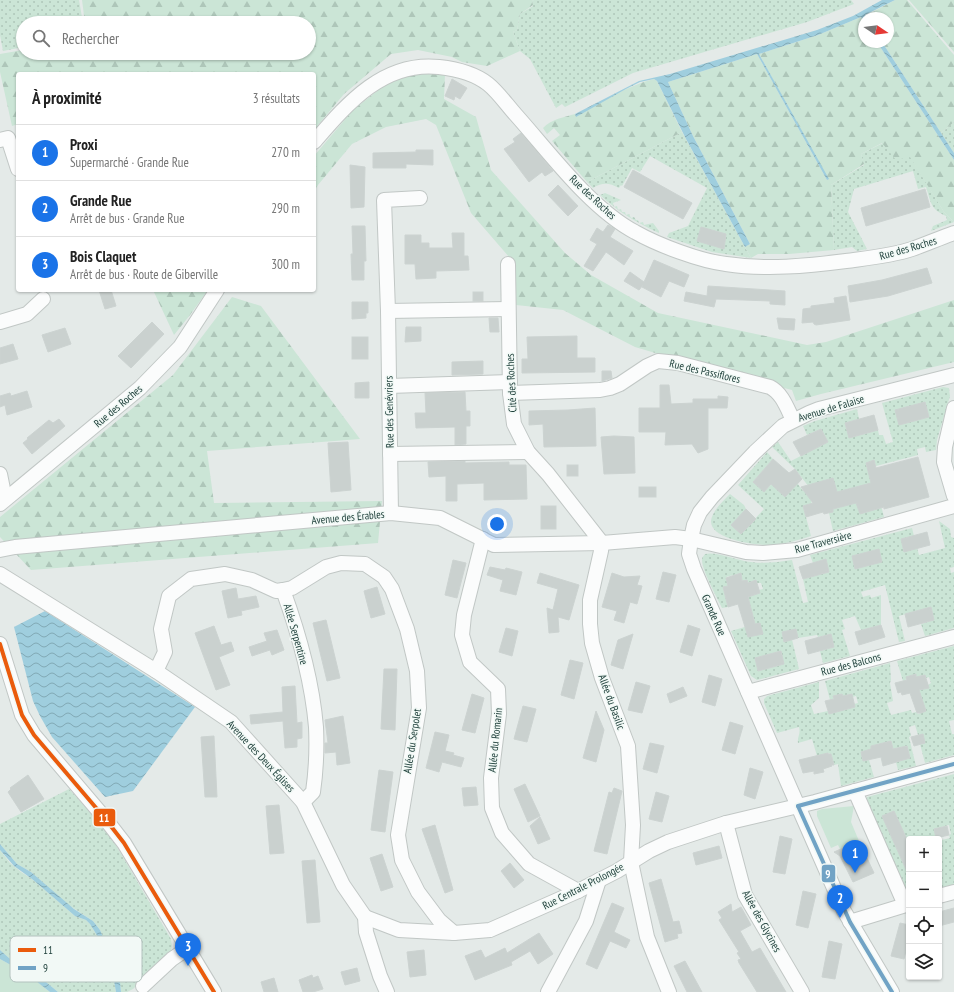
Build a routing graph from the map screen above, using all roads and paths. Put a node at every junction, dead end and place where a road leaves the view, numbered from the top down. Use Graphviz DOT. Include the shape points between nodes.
graph roads {
  1 [pos="0,140"];
  2 [pos="316,140"];
  3 [pos="16,163"];
  4 [pos="420,198"];
  5 [pos="954,233"];
  6 [pos="508,264"];
  7 [pos="216,292"];
  8 [pos="43,299"];
  9 [pos="508,309"];
  10 [pos="388,311"];
  11 [pos="0,322"];
  12 [pos="954,375"];
  13 [pos="389,386"];
  14 [pos="510,387"];
  15 [pos="954,408"];
  16 [pos="792,420"];
  17 [pos="528,452"];
  18 [pos="390,454"];
  19 [pos="0,474"];
  20 [pos="954,496"];
  21 [pos="3,501"];
  22 [pos="954,506"];
  23 [pos="391,513"];
  24 [pos="691,538"];
  25 [pos="483,539"];
  26 [pos="602,543"];
  27 [pos="0,550"];
  28 [pos="0,574"];
  29 [pos="283,590"];
  30 [pos="954,637"];
  31 [pos="0,644"];
  32 [pos="156,671"];
  33 [pos="748,692"];
  34 [pos="954,764"];
  35 [pos="855,791"];
  36 [pos="303,802"];
  37 [pos="798,806"];
  38 [pos="726,823"];
  39 [pos="631,862"];
  40 [pos="598,880"];
  41 [pos="578,891"];
  42 [pos="954,892"];
  43 [pos="942,895"];
  44 [pos="906,903"];
  45 [pos="906,905"];
  46 [pos="365,917"];
  47 [pos="850,922"];
  48 [pos="454,933"];
  49 [pos="188,948"];
  50 [pos="143,986"];
  51 [pos="214,992"];
  52 [pos="387,992"];
  53 [pos="548,992"];
  54 [pos="669,992"];
  55 [pos="802,992"];
  56 [pos="892,992"];
  1 -- 3 [label="street" via="8,138"];
  2 -- 5 [label="street, Rue des Roches" via="337,116 373,84 405,68 449,68 462,70 488,84 590,197 612,217 634,232 693,256 726,264 815,265 877,257 911,249"];
  4 -- 10 [label="street, Rue des Genévriers" via="384,200"];
  6 -- 9 [label="street, Cité des Roches"];
  7 -- 21 [label="street, Rue des Roches" via="180,347 140,388"];
  8 -- 11 [label="street" via="27,314"];
  9 -- 10 [label="street"];
  9 -- 14 [label="street, Cité des Roches"];
  10 -- 13 [label="street, Rue des Genévriers"];
  12 -- 16 [label="street, Avenue de Falaise" via="819,410"];
  13 -- 14 [label="street, Rue des Passiflores"];
  13 -- 18 [label="street, Rue des Genévriers"];
  14 -- 16 [label="street, Rue des Passiflores" via="600,390 620,384 658,361 678,363 775,389"];
  14 -- 17 [label="street, Cité des Roches" via="514,424"];
  15 -- 20 [label="street" via="944,447 944,462"];
  16 -- 24 [label="street, Avenue de Falaise" via="770,436 712,497 700,512"];
  17 -- 18 [label="street"];
  17 -- 26 [label="street, Cité des Roches"];
  18 -- 23 [label="street, Rue des Genévriers"];
  19 -- 21 [label="street"];
  22 -- 24 [label="street, Rue Traversière" via="783,552 746,552"];
  23 -- 25 [label="street, Avenue des Érables" via="440,518"];
  23 -- 27 [label="street, Avenue des Érables"];
  24 -- 26 [label="street, Avenue des Érables"];
  24 -- 33 [label="street, Grande Rue" via="689,554 694,569"];
  25 -- 26 [label="street, Avenue des Érables" via="494,545"];
  25 -- 41 [label="street, Allée du Romarin" via="464,615 462,635 470,662 498,689 499,714 491,778 492,808 502,833 529,864"];
  26 -- 39 [label="street, Allée du Basilic" via="590,600 590,624 602,678 628,746 633,825"];
  28 -- 32 [label="street, Avenue des Deux Églises"];
  29 -- 32 [label="street, Allée Serpentine" via="276,591 252,580 225,574 191,579 169,596 161,629 164,652"];
  29 -- 36 [label="street, Allée Serpentine" via="294,619 309,679 316,728 313,792"];
  29 -- 48 [label="street, Allée du Serpolet" via="292,588 326,567 341,563 365,564 371,567 384,576 392,589 407,629 417,671 418,708 398,835 402,860 418,892 439,920"];
  30 -- 33 [label="street, Rue des Balcons"];
  31 -- 49 [label="street" via="22,715 34,735 124,843"];
  32 -- 36 [label="street, Avenue des Deux Églises" via="230,722"];
  33 -- 37 [label="street, Grande Rue"];
  34 -- 35 [label="street, Rue Centrale Prolongée"];
  35 -- 37 [label="street, Rue Centrale Prolongée"];
  35 -- 44 [label="street"];
  36 -- 46 [label="street, Avenue des Deux Églises" via="343,885"];
  37 -- 38 [label="street, Rue Centrale Prolongée"];
  37 -- 47 [label="street, Grande Rue"];
  38 -- 39 [label="street, Rue Centrale Prolongée" via="668,842"];
  38 -- 55 [label="street, Allée des Glycines" via="745,895"];
  39 -- 40 [label="street, Rue Centrale Prolongée"];
  39 -- 54 [label="street, Allée du Basilic" via="646,937"];
  40 -- 41 [label="street, Rue Centrale Prolongée"];
  40 -- 53 [label="street" via="586,921"];
  41 -- 48 [label="street, Rue Centrale Prolongée" via="490,930"];
  42 -- 43 [label="street"];
  45 -- 47 [label="street"];
  46 -- 48 [label="street, Rue Centrale Prolongée" via="399,930"];
  46 -- 52 [label="street, Avenue des Deux Églises" via="366,932"];
  47 -- 56 [label="street, Grande Rue"];
  49 -- 50 [label="street"];
  49 -- 51 [label="street"];
}
